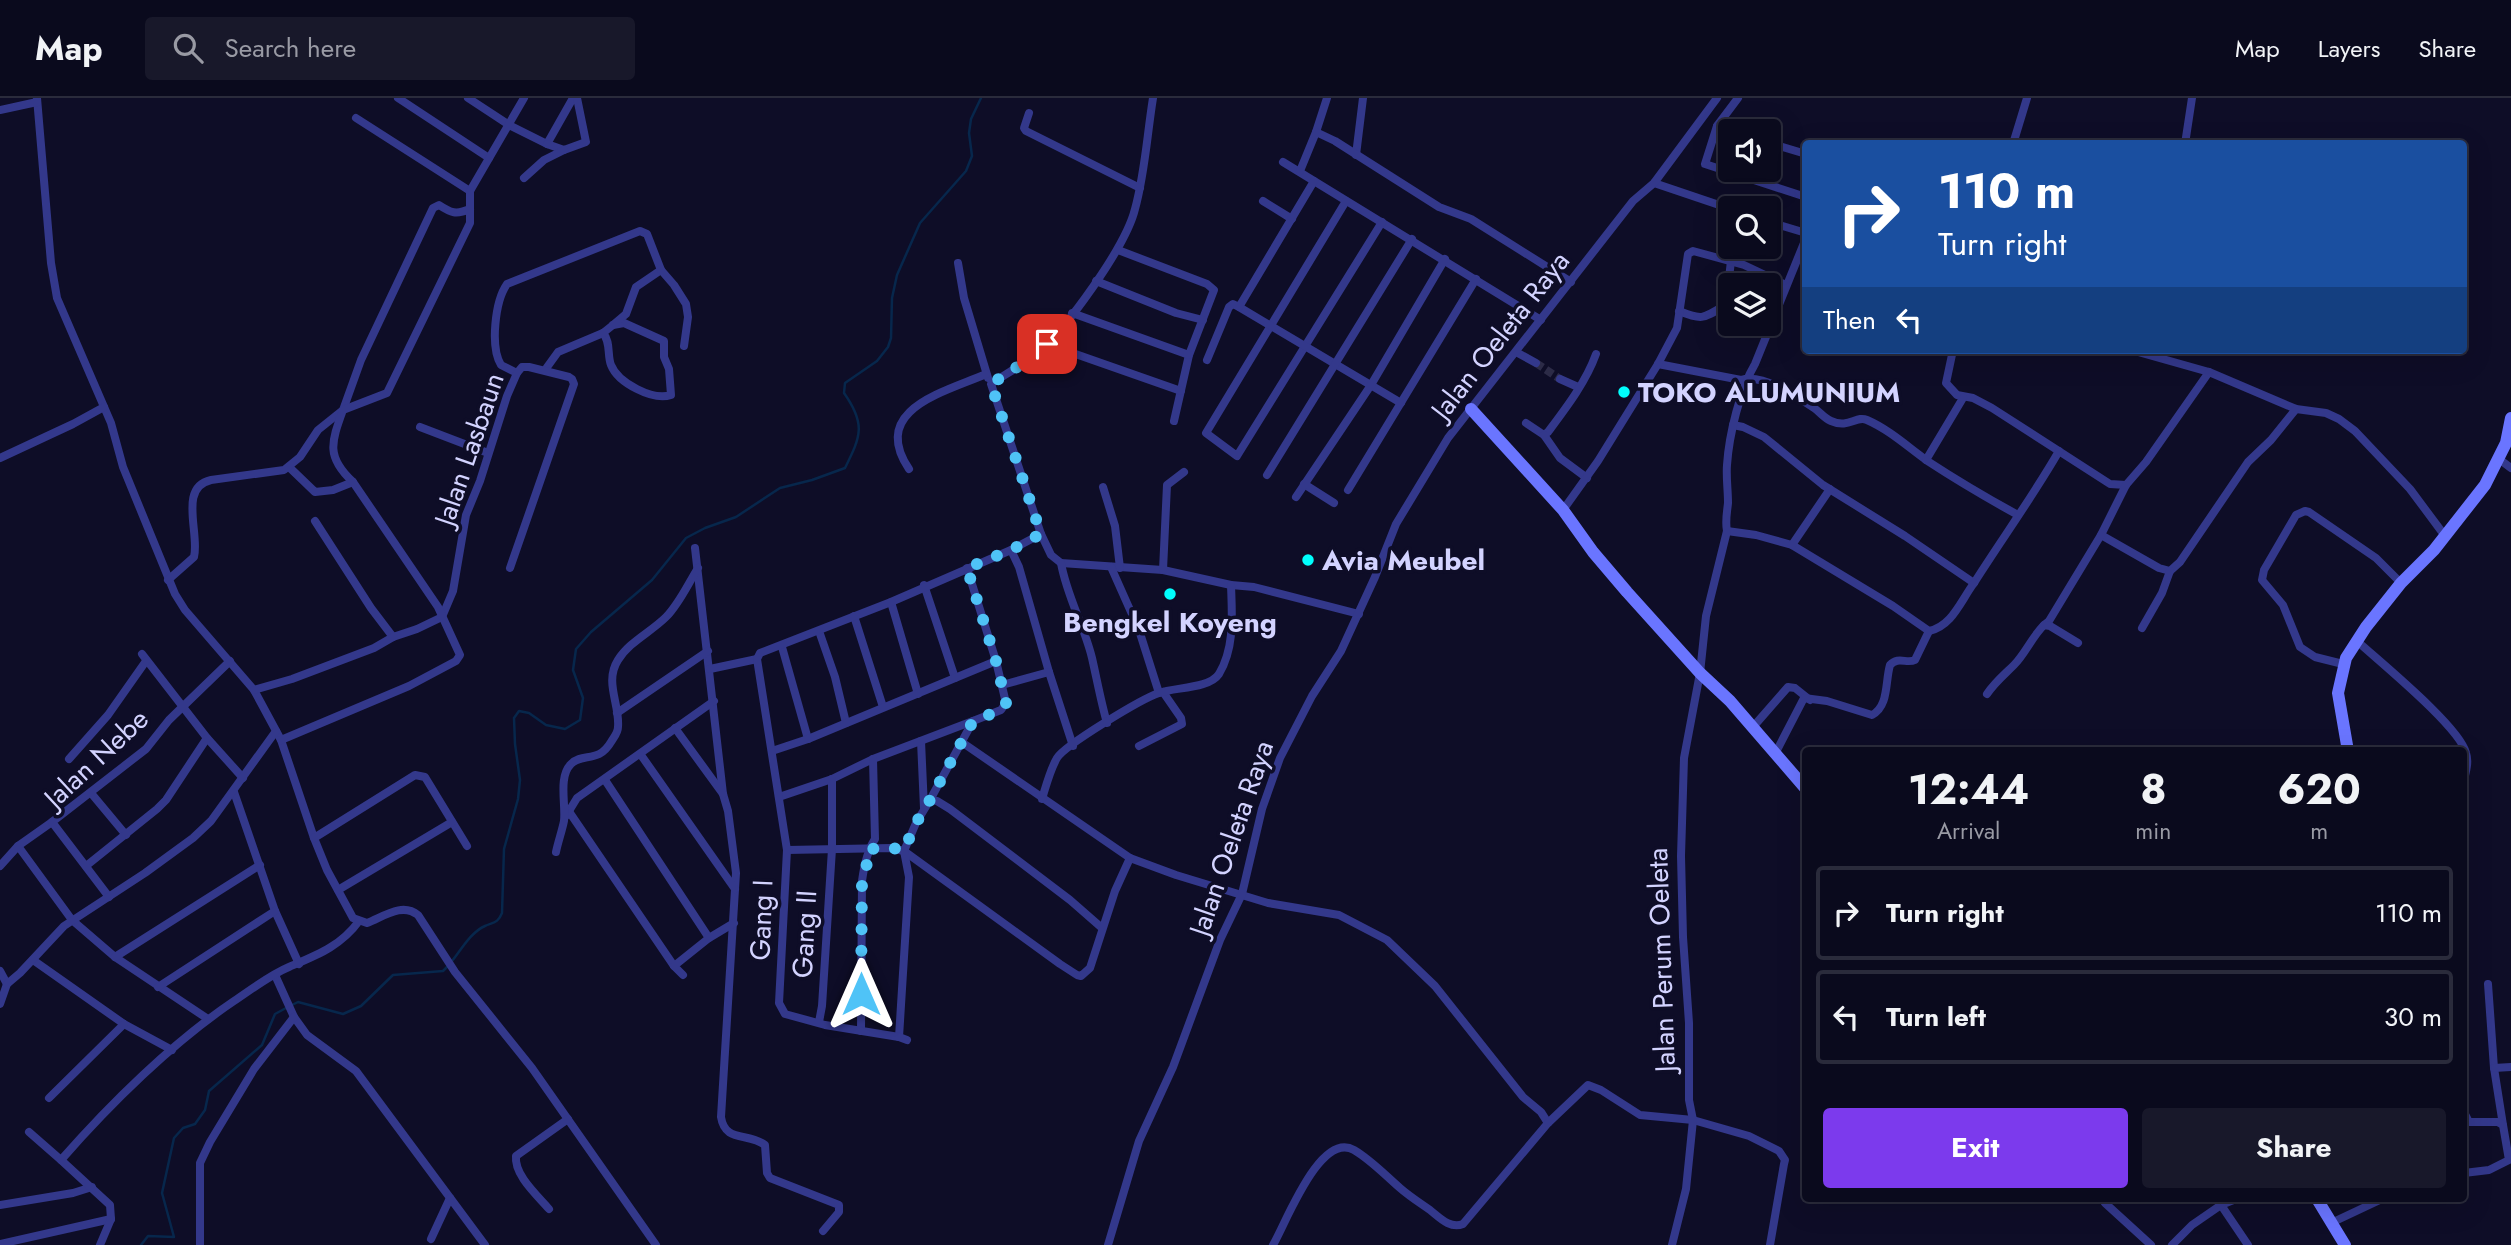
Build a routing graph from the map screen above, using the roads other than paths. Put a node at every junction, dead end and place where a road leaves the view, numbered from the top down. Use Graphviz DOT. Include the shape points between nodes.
graph roads {
  1 [pos="398,98"];
  2 [pos="468,98"];
  3 [pos="524,98"];
  4 [pos="575,98"];
  5 [pos="1153,98"];
  6 [pos="1327,98"];
  7 [pos="1363,98"];
  8 [pos="1717,98"];
  9 [pos="1738,98"];
  10 [pos="2027,98"];
  11 [pos="2192,98"];
  12 [pos="37,100"];
  13 [pos="0,110"];
  14 [pos="1029,113"];
  15 [pos="356,118"];
  16 [pos="509,125"];
  17 [pos="1717,126"];
  18 [pos="1316,132"];
  19 [pos="2014,140"];
  20 [pos="2186,140"];
  21 [pos="547,144"];
  22 [pos="1781,147"];
  23 [pos="564,150"];
  24 [pos="1802,153"];
  25 [pos="1356,155"];
  26 [pos="489,158"];
  27 [pos="1283,162"];
  28 [pos="1300,171"];
  29 [pos="524,178"];
  30 [pos="1314,181"];
  31 [pos="1654,183"];
  32 [pos="1140,188"];
  33 [pos="470,191"];
  34 [pos="1802,196"];
  35 [pos="1263,201"];
  36 [pos="1346,201"];
  37 [pos="1718,205"];
  38 [pos="470,209"];
  39 [pos="1292,219"];
  40 [pos="1382,222"];
  41 [pos="1781,227"];
  42 [pos="1802,234"];
  43 [pos="1411,239"];
  44 [pos="1802,246"];
  45 [pos="1118,250"];
  46 [pos="1445,259"];
  47 [pos="1731,261"];
  48 [pos="958,263"];
  49 [pos="661,270"];
  50 [pos="1476,279"];
  51 [pos="1096,281"];
  52 [pos="1571,282"];
  53 [pos="1786,285"];
  54 [pos="1239,307"];
  55 [pos="1679,311"];
  56 [pos="1072,313"];
  57 [pos="1203,320"];
  58 [pos="1541,320"];
  59 [pos="613,325"];
  60 [pos="1270,326"];
  61 [pos="603,333"];
  62 [pos="1047,344"];
  63 [pos="684,346"];
  64 [pos="1304,346"];
  65 [pos="1516,352"];
  66 [pos="1596,354"];
  67 [pos="1952,354"];
  68 [pos="2146,354"];
  69 [pos="1189,355"];
  70 [pos="1207,360"];
  71 [pos="1536,363"];
  72 [pos="1658,364"];
  73 [pos="1337,365"];
  74 [pos="545,370"];
  75 [pos="2208,372"];
  76 [pos="517,373"];
  77 [pos="986,374"];
  78 [pos="1747,378"];
  79 [pos="1560,379"];
  80 [pos="991,384"];
  81 [pos="1371,385"];
  82 [pos="1578,387"];
  83 [pos="1181,391"];
  84 [pos="1963,398"];
  85 [pos="1401,403"];
  86 [pos="104,407"];
  87 [pos="1471,409"];
  88 [pos="2296,409"];
  89 [pos="343,410"];
  90 [pos="2511,418"];
  91 [pos="1174,421"];
  92 [pos="1527,423"];
  93 [pos="1733,425"];
  94 [pos="420,427"];
  95 [pos="1544,435"];
  96 [pos="2059,451"];
  97 [pos="488,453"];
  98 [pos="0,458"];
  99 [pos="2499,459"];
  100 [pos="1926,460"];
  101 [pos="289,467"];
  102 [pos="909,468"];
  103 [pos="2511,468"];
  104 [pos="1184,472"];
  105 [pos="1267,475"];
  106 [pos="1587,478"];
  107 [pos="353,482"];
  108 [pos="1304,484"];
  109 [pos="2126,485"];
  110 [pos="1103,486"];
  111 [pos="1830,489"];
  112 [pos="1348,490"];
  113 [pos="1296,497"];
  114 [pos="1334,503"];
  115 [pos="1563,510"];
  116 [pos="2018,514"];
  117 [pos="315,521"];
  118 [pos="1727,531"];
  119 [pos="1041,534"];
  120 [pos="2101,535"];
  121 [pos="2445,536"];
  122 [pos="1791,545"];
  123 [pos="695,548"];
  124 [pos="1011,550"];
  125 [pos="1061,563"];
  126 [pos="1116,567"];
  127 [pos="510,568"];
  128 [pos="698,568"];
  129 [pos="967,568"];
  130 [pos="1163,570"];
  131 [pos="2170,571"];
  132 [pos="168,580"];
  133 [pos="1974,583"];
  134 [pos="2401,583"];
  135 [pos="924,585"];
  136 [pos="1231,585"];
  137 [pos="891,602"];
  138 [pos="1359,614"];
  139 [pos="854,616"];
  140 [pos="442,617"];
  141 [pos="2044,625"];
  142 [pos="2143,628"];
  143 [pos="819,631"];
  144 [pos="1929,631"];
  145 [pos="393,637"];
  146 [pos="2357,641"];
  147 [pos="2078,643"];
  148 [pos="782,646"];
  149 [pos="708,651"];
  150 [pos="757,659"];
  151 [pos="230,661"];
  152 [pos="996,661"];
  153 [pos="2343,664"];
  154 [pos="710,669"];
  155 [pos="1049,672"];
  156 [pos="1700,673"];
  157 [pos="955,678"];
  158 [pos="1002,685"];
  159 [pos="254,690"];
  160 [pos="1161,692"];
  161 [pos="918,694"];
  162 [pos="1987,694"];
  163 [pos="1810,700"];
  164 [pos="714,701"];
  165 [pos="184,706"];
  166 [pos="883,707"];
  167 [pos="617,713"];
  168 [pos="973,721"];
  169 [pos="846,723"];
  170 [pos="1107,723"];
  171 [pos="1753,727"];
  172 [pos="675,728"];
  173 [pos="276,731"];
  174 [pos="207,738"];
  175 [pos="808,739"];
  176 [pos="281,740"];
  177 [pos="921,741"];
  178 [pos="963,743"];
  179 [pos="1073,746"];
  180 [pos="1139,746"];
  181 [pos="2347,747"];
  182 [pos="2463,747"];
  183 [pos="772,751"];
  184 [pos="1775,754"];
  185 [pos="640,755"];
  186 [pos="69,759"];
  187 [pos="873,760"];
  188 [pos="243,778"];
  189 [pos="832,779"];
  190 [pos="605,780"];
  191 [pos="1802,784"];
  192 [pos="234,792"];
  193 [pos="91,793"];
  194 [pos="723,794"];
  195 [pos="779,797"];
  196 [pos="1042,799"];
  197 [pos="928,804"];
  198 [pos="568,810"];
  199 [pos="564,821"];
  200 [pos="52,822"];
  201 [pos="453,822"];
  202 [pos="126,835"];
  203 [pos="314,838"];
  204 [pos="18,846"];
  205 [pos="467,846"];
  206 [pos="832,849"];
  207 [pos="868,849"];
  208 [pos="787,850"];
  209 [pos="904,850"];
  210 [pos="556,852"];
  211 [pos="1130,858"];
  212 [pos="260,865"];
  213 [pos="0,866"];
  214 [pos="86,866"];
  215 [pos="735,889"];
  216 [pos="338,890"];
  217 [pos="1242,894"];
  218 [pos="109,897"];
  219 [pos="275,911"];
  220 [pos="72,920"];
  221 [pos="359,921"];
  222 [pos="734,923"];
  223 [pos="1102,928"];
  224 [pos="709,938"];
  225 [pos="115,957"];
  226 [pos="33,960"];
  227 [pos="299,964"];
  228 [pos="674,966"];
  229 [pos="0,971"];
  230 [pos="275,975"];
  231 [pos="683,975"];
  232 [pos="7,984"];
  233 [pos="2488,984"];
  234 [pos="158,987"];
  235 [pos="0,1004"];
  236 [pos="292,1013"];
  237 [pos="208,1020"];
  238 [pos="819,1022"];
  239 [pos="124,1024"];
  240 [pos="861,1031"];
  241 [pos="172,1050"];
  242 [pos="2511,1067"];
  243 [pos="2494,1068"];
  244 [pos="49,1098"];
  245 [pos="2467,1118"];
  246 [pos="568,1119"];
  247 [pos="1693,1120"];
  248 [pos="1548,1123"];
  249 [pos="2503,1125"];
  250 [pos="29,1132"];
  251 [pos="61,1160"];
  252 [pos="2467,1173"];
  253 [pos="92,1187"];
  254 [pos="450,1198"];
  255 [pos="2228,1202"];
  256 [pos="2319,1202"];
  257 [pos="2376,1202"];
  258 [pos="2105,1203"];
  259 [pos="0,1205"];
  260 [pos="2221,1205"];
  261 [pos="549,1209"];
  262 [pos="111,1219"];
  263 [pos="2331,1223"];
  264 [pos="823,1231"];
  265 [pos="431,1239"];
  266 [pos="0,1244"];
  267 [pos="100,1245"];
  268 [pos="200,1245"];
  269 [pos="485,1245"];
  270 [pos="656,1245"];
  271 [pos="1108,1245"];
  272 [pos="1273,1245"];
  273 [pos="1672,1245"];
  274 [pos="1770,1245"];
  275 [pos="2151,1245"];
  276 [pos="2172,1245"];
  277 [pos="2248,1245"];
  278 [pos="2345,1245"];
  1 -- 26 [label="street"];
  2 -- 16 [label="street"];
  3 -- 16 [label="street"];
  4 -- 21 [label="street"];
  4 -- 23 [label="street" via="586,142"];
  5 -- 32 [label="street"];
  6 -- 18 [label="street"];
  7 -- 25 [label="street"];
  8 -- 31 [label="street, Jalan Oeleta Raya"];
  9 -- 17 [label="street"];
  10 -- 19 [label="street"];
  11 -- 20 [label="street"];
  12 -- 13 [label="street"];
  12 -- 86 [label="street" via="54,282 65,320"];
  14 -- 32 [label="street" via="1026,131"];
  15 -- 33 [label="street"];
  16 -- 21 [label="street"];
  16 -- 26 [label="street"];
  17 -- 34 [label="street" via="1707,167"];
  18 -- 25 [label="street"];
  18 -- 28 [label="street"];
  21 -- 23 [label="street"];
  22 -- 24 [label="street"];
  23 -- 29 [label="street"];
  25 -- 52 [label="street"];
  26 -- 33 [label="street"];
  27 -- 28 [label="street"];
  28 -- 30 [label="street"];
  30 -- 36 [label="street"];
  30 -- 39 [label="street"];
  31 -- 37 [label="street"];
  31 -- 52 [label="street, Jalan Oeleta Raya" via="1633,201"];
  32 -- 45 [label="street"];
  33 -- 38 [label="street"];
  35 -- 39 [label="street"];
  36 -- 40 [label="street"];
  36 -- 60 [label="street"];
  38 -- 89 [label="street" via="470,223 387,393"];
  38 -- 89 [label="street" via="458,214 439,205 433,208 360,360"];
  39 -- 54 [label="street"];
  40 -- 43 [label="street"];
  40 -- 64 [label="street"];
  41 -- 42 [label="street, Jalan Perum Oeleta"];
  43 -- 46 [label="street"];
  43 -- 73 [label="street"];
  44 -- 53 [label="street, Jalan Perum Oeleta"];
  45 -- 51 [label="street"];
  45 -- 57 [label="street" via="1210,286 1214,293"];
  46 -- 50 [label="street"];
  46 -- 81 [label="street"];
  47 -- 53 [label="street"];
  47 -- 55 [label="street" via="1722,307 1703,318"];
  47 -- 55 [label="street" via="1690,252"];
  48 -- 77 [label="street"];
  49 -- 59 [label="street" via="636,287 626,314"];
  49 -- 63 [label="street" via="686,304"];
  49 -- 76 [label="street" via="643,231 511,281 503,288 495,338 498,361"];
  50 -- 58 [label="street"];
  50 -- 85 [label="street"];
  51 -- 56 [label="street"];
  51 -- 57 [label="street"];
  52 -- 58 [label="street, Jalan Oeleta Raya"];
  53 -- 78 [label="street, Jalan Perum Oeleta"];
  54 -- 60 [label="street"];
  54 -- 70 [label="street" via="1229,307"];
  55 -- 72 [label="street" via="1677,328"];
  56 -- 62 [label="street"];
  56 -- 69 [label="street"];
  57 -- 69 [label="street"];
  58 -- 65 [label="street, Jalan Oeleta Raya"];
  59 -- 61 [label="street"];
  59 -- 61 [label="street" via="624,323 664,341 671,395 658,397 623,380 612,369"];
  60 -- 64 [label="street"];
  60 -- 64 [label="street" via="1206,433 1237,456"];
  61 -- 74 [label="street" via="558,352"];
  62 -- 80 [label="street"];
  62 -- 83 [label="street"];
  64 -- 73 [label="street"];
  65 -- 71 [label="street"];
  65 -- 87 [label="street, Jalan Oeleta Raya"];
  66 -- 82 [label="street"];
  67 -- 84 [label="street" via="1946,383"];
  68 -- 75 [label="street"];
  69 -- 83 [label="street"];
  72 -- 78 [label="street"];
  72 -- 106 [label="street"];
  73 -- 81 [label="street"];
  73 -- 105 [label="street"];
  74 -- 76 [label="street, Jalan Lasbaun" via="522,367"];
  74 -- 127 [label="street" via="572,379 574,384"];
  75 -- 88 [label="street"];
  75 -- 109 [label="street"];
  76 -- 97 [label="street, Jalan Lasbaun"];
  77 -- 80 [label="street"];
  77 -- 102 [label="street" via="916,405 900,423 897,445"];
  78 -- 93 [label="street, Jalan Perum Oeleta"];
  78 -- 100 [label="street" via="1786,391 1836,423 1866,419"];
  79 -- 82 [label="street"];
  80 -- 119 [label="street"];
  81 -- 85 [label="street"];
  81 -- 108 [label="street"];
  82 -- 95 [label="street"];
  83 -- 91 [label="street"];
  84 -- 96 [label="street" via="1992,408"];
  84 -- 100 [label="street"];
  85 -- 112 [label="street"];
  86 -- 98 [label="street"];
  86 -- 132 [label="street"];
  87 -- 115 [label="street"];
  87 -- 138 [label="street, Jalan Oeleta Raya" via="1438,453 1396,524"];
  88 -- 121 [label="street" via="2326,413 2354,431 2410,489"];
  88 -- 131 [label="street" via="2248,462"];
  89 -- 101 [label="street" via="318,430"];
  89 -- 107 [label="street" via="334,437 334,458"];
  90 -- 99 [label="street"];
  92 -- 95 [label="street"];
  93 -- 111 [label="street" via="1764,437"];
  93 -- 118 [label="street, Jalan Perum Oeleta" via="1727,465"];
  94 -- 97 [label="street"];
  95 -- 106 [label="street" via="1560,458"];
  96 -- 109 [label="street" via="2110,484"];
  96 -- 116 [label="street"];
  97 -- 140 [label="street, Jalan Lasbaun" via="466,515 453,591"];
  99 -- 103 [label="street"];
  99 -- 121 [label="street"];
  100 -- 116 [label="street"];
  101 -- 107 [label="street" via="315,492"];
  101 -- 132 [label="street" via="200,484 193,504 194,557"];
  104 -- 130 [label="street" via="1167,485"];
  106 -- 115 [label="street"];
  107 -- 140 [label="street"];
  108 -- 113 [label="street"];
  108 -- 114 [label="street"];
  109 -- 120 [label="street"];
  110 -- 126 [label="street" via="1115,526"];
  111 -- 122 [label="street"];
  111 -- 133 [label="street"];
  115 -- 156 [label="street" via="1593,552"];
  116 -- 133 [label="street"];
  117 -- 145 [label="street"];
  118 -- 122 [label="street"];
  118 -- 156 [label="street, Jalan Perum Oeleta" via="1706,616"];
  119 -- 124 [label="street"];
  119 -- 125 [label="street" via="1051,555"];
  120 -- 131 [label="street"];
  120 -- 141 [label="street"];
  121 -- 134 [label="street"];
  122 -- 144 [label="street"];
  123 -- 128 [label="street"];
  124 -- 129 [label="street"];
  124 -- 155 [label="street"];
  125 -- 126 [label="street"];
  125 -- 170 [label="street" via="1065,589 1092,658"];
  126 -- 130 [label="street"];
  126 -- 160 [label="street"];
  128 -- 149 [label="street"];
  128 -- 167 [label="street" via="668,614 622,653 613,668 611,688"];
  129 -- 135 [label="street"];
  129 -- 152 [label="street"];
  130 -- 136 [label="street"];
  131 -- 142 [label="street"];
  132 -- 151 [label="street" via="185,610"];
  133 -- 144 [label="street" via="1946,624"];
  134 -- 146 [label="street"];
  134 -- 153 [label="street" via="2376,558 2309,512 2296,515 2262,580 2283,606 2300,647 2315,657"];
  135 -- 137 [label="street"];
  135 -- 157 [label="street"];
  136 -- 138 [label="street"];
  136 -- 160 [label="street" via="1232,635 1220,672 1207,682"];
  137 -- 139 [label="street"];
  137 -- 161 [label="street"];
  138 -- 217 [label="street, Jalan Oeleta Raya" via="1280,758 1262,809"];
  139 -- 143 [label="street"];
  139 -- 166 [label="street"];
  140 -- 145 [label="street"];
  140 -- 176 [label="street" via="460,651 459,658 409,686"];
  141 -- 147 [label="street"];
  141 -- 162 [label="street"];
  143 -- 148 [label="street"];
  143 -- 169 [label="street"];
  144 -- 163 [label="street" via="1915,660 1890,665 1882,706 1876,713"];
  145 -- 159 [label="street" via="374,648"];
  146 -- 153 [label="street"];
  146 -- 182 [label="street" via="2461,739"];
  148 -- 150 [label="street" via="760,653"];
  148 -- 175 [label="street"];
  149 -- 154 [label="street"];
  149 -- 167 [label="street"];
  150 -- 154 [label="street"];
  150 -- 183 [label="street, Gang I"];
  151 -- 159 [label="street"];
  151 -- 165 [label="street, Jalan Nebe"];
  152 -- 157 [label="street"];
  152 -- 158 [label="street"];
  153 -- 181 [label="street" via="2338,693"];
  154 -- 164 [label="street"];
  155 -- 158 [label="street"];
  155 -- 179 [label="street"];
  156 -- 171 [label="street"];
  156 -- 247 [label="street, Jalan Perum Oeleta" via="1684,758 1681,856"];
  157 -- 161 [label="street"];
  158 -- 168 [label="street" via="1005,707"];
  159 -- 173 [label="street"];
  160 -- 170 [label="street"];
  160 -- 180 [label="street" via="1182,724"];
  161 -- 166 [label="street"];
  163 -- 171 [label="street" via="1788,687"];
  163 -- 184 [label="street" via="1801,702"];
  164 -- 172 [label="street"];
  164 -- 194 [label="street"];
  165 -- 174 [label="street"];
  165 -- 186 [label="street" via="144,657 108,715"];
  165 -- 193 [label="street, Jalan Nebe" via="146,749"];
  166 -- 169 [label="street"];
  167 -- 199 [label="street" via="617,733 609,746 593,757 575,761 566,771"];
  168 -- 177 [label="street"];
  168 -- 178 [label="street"];
  169 -- 175 [label="street"];
  170 -- 179 [label="street"];
  171 -- 184 [label="street"];
  172 -- 185 [label="street"];
  172 -- 194 [label="street"];
  173 -- 176 [label="street"];
  173 -- 188 [label="street"];
  174 -- 188 [label="street"];
  174 -- 202 [label="street" via="166,800"];
  175 -- 183 [label="street"];
  176 -- 203 [label="street"];
  177 -- 187 [label="street"];
  177 -- 197 [label="street"];
  178 -- 196 [label="street"];
  178 -- 197 [label="street"];
  179 -- 196 [label="street" via="1057,758"];
  183 -- 195 [label="street, Gang I"];
  184 -- 191 [label="street"];
  185 -- 190 [label="street"];
  185 -- 215 [label="street"];
  187 -- 189 [label="street"];
  187 -- 207 [label="street" via="875,839"];
  188 -- 192 [label="street"];
  189 -- 195 [label="street"];
  189 -- 206 [label="street, Gang II"];
  190 -- 198 [label="street" via="577,798"];
  190 -- 224 [label="street"];
  192 -- 212 [label="street"];
  192 -- 218 [label="street" via="193,838"];
  193 -- 200 [label="street, Jalan Nebe"];
  193 -- 202 [label="street"];
  194 -- 215 [label="street"];
  195 -- 208 [label="street, Gang I"];
  196 -- 211 [label="street"];
  197 -- 209 [label="street"];
  197 -- 223 [label="street" via="937,801 950,809"];
  198 -- 199 [label="street"];
  198 -- 228 [label="street"];
  199 -- 210 [label="street"];
  200 -- 204 [label="street"];
  200 -- 214 [label="street, Jalan Nebe"];
  201 -- 203 [label="street" via="425,777 415,775"];
  201 -- 205 [label="street"];
  201 -- 216 [label="street"];
  202 -- 214 [label="street"];
  203 -- 216 [label="street"];
  204 -- 213 [label="street"];
  204 -- 220 [label="street"];
  206 -- 207 [label="street"];
  206 -- 208 [label="street"];
  206 -- 238 [label="street, Gang II"];
  207 -- 209 [label="street"];
  207 -- 240 [label="street" via="862,881"];
  208 -- 238 [label="street, Gang I" via="779,1003 785,1014"];
  209 -- 223 [label="street" via="1077,975 1090,968"];
  209 -- 240 [label="street" via="909,877 903,1039"];
  211 -- 217 [label="street"];
  211 -- 223 [label="street"];
  212 -- 219 [label="street"];
  212 -- 225 [label="street"];
  214 -- 218 [label="street, Jalan Nebe"];
  215 -- 222 [label="street"];
  216 -- 221 [label="street"];
  217 -- 248 [label="street" via="1268,904 1339,915 1387,940 1435,986"];
  217 -- 271 [label="street, Jalan Oeleta Raya" via="1139,1141"];
  218 -- 220 [label="street"];
  219 -- 227 [label="street"];
  219 -- 234 [label="street"];
  220 -- 225 [label="street"];
  220 -- 226 [label="street"];
  221 -- 227 [label="street" via="336,945"];
  221 -- 246 [label="street" via="367,923 402,909 418,915 455,972"];
  222 -- 224 [label="street"];
  222 -- 264 [label="street" via="723,1126 729,1133 765,1145 770,1178 839,1205 839,1212"];
  224 -- 228 [label="street"];
  225 -- 234 [label="street"];
  226 -- 232 [label="street"];
  226 -- 239 [label="street"];
  227 -- 230 [label="street"];
  228 -- 231 [label="street"];
  229 -- 232 [label="street"];
  230 -- 236 [label="street"];
  230 -- 237 [label="street"];
  232 -- 235 [label="street"];
  233 -- 243 [label="street"];
  234 -- 237 [label="street"];
  236 -- 254 [label="street" via="311,1040 356,1071"];
  236 -- 268 [label="street" via="200,1163"];
  237 -- 241 [label="street"];
  238 -- 240 [label="street"];
  239 -- 241 [label="street"];
  239 -- 244 [label="street"];
  241 -- 251 [label="street"];
  242 -- 243 [label="street"];
  243 -- 249 [label="street"];
  245 -- 249 [label="street" via="2469,1122"];
  246 -- 261 [label="street" via="516,1156 524,1179"];
  246 -- 270 [label="street"];
  247 -- 248 [label="street" via="1640,1115 1588,1085"];
  247 -- 273 [label="street, Jalan Perum Oeleta" via="1686,1189"];
  247 -- 274 [label="street" via="1749,1136 1779,1151 1784,1164"];
  248 -- 272 [label="street" via="1459,1226 1448,1224 1354,1150 1336,1149 1308,1177"];
  249 -- 252 [label="street" via="2509,1160 2489,1170"];
  250 -- 251 [label="street"];
  251 -- 253 [label="street"];
  253 -- 259 [label="street"];
  253 -- 262 [label="street" via="110,1205"];
  254 -- 265 [label="street"];
  254 -- 269 [label="street"];
  255 -- 260 [label="street"];
  256 -- 263 [label="street"];
  257 -- 263 [label="street"];
  258 -- 275 [label="street"];
  260 -- 276 [label="street"];
  260 -- 277 [label="street"];
  262 -- 266 [label="street"];
  262 -- 267 [label="street"];
  263 -- 278 [label="street"];
}
